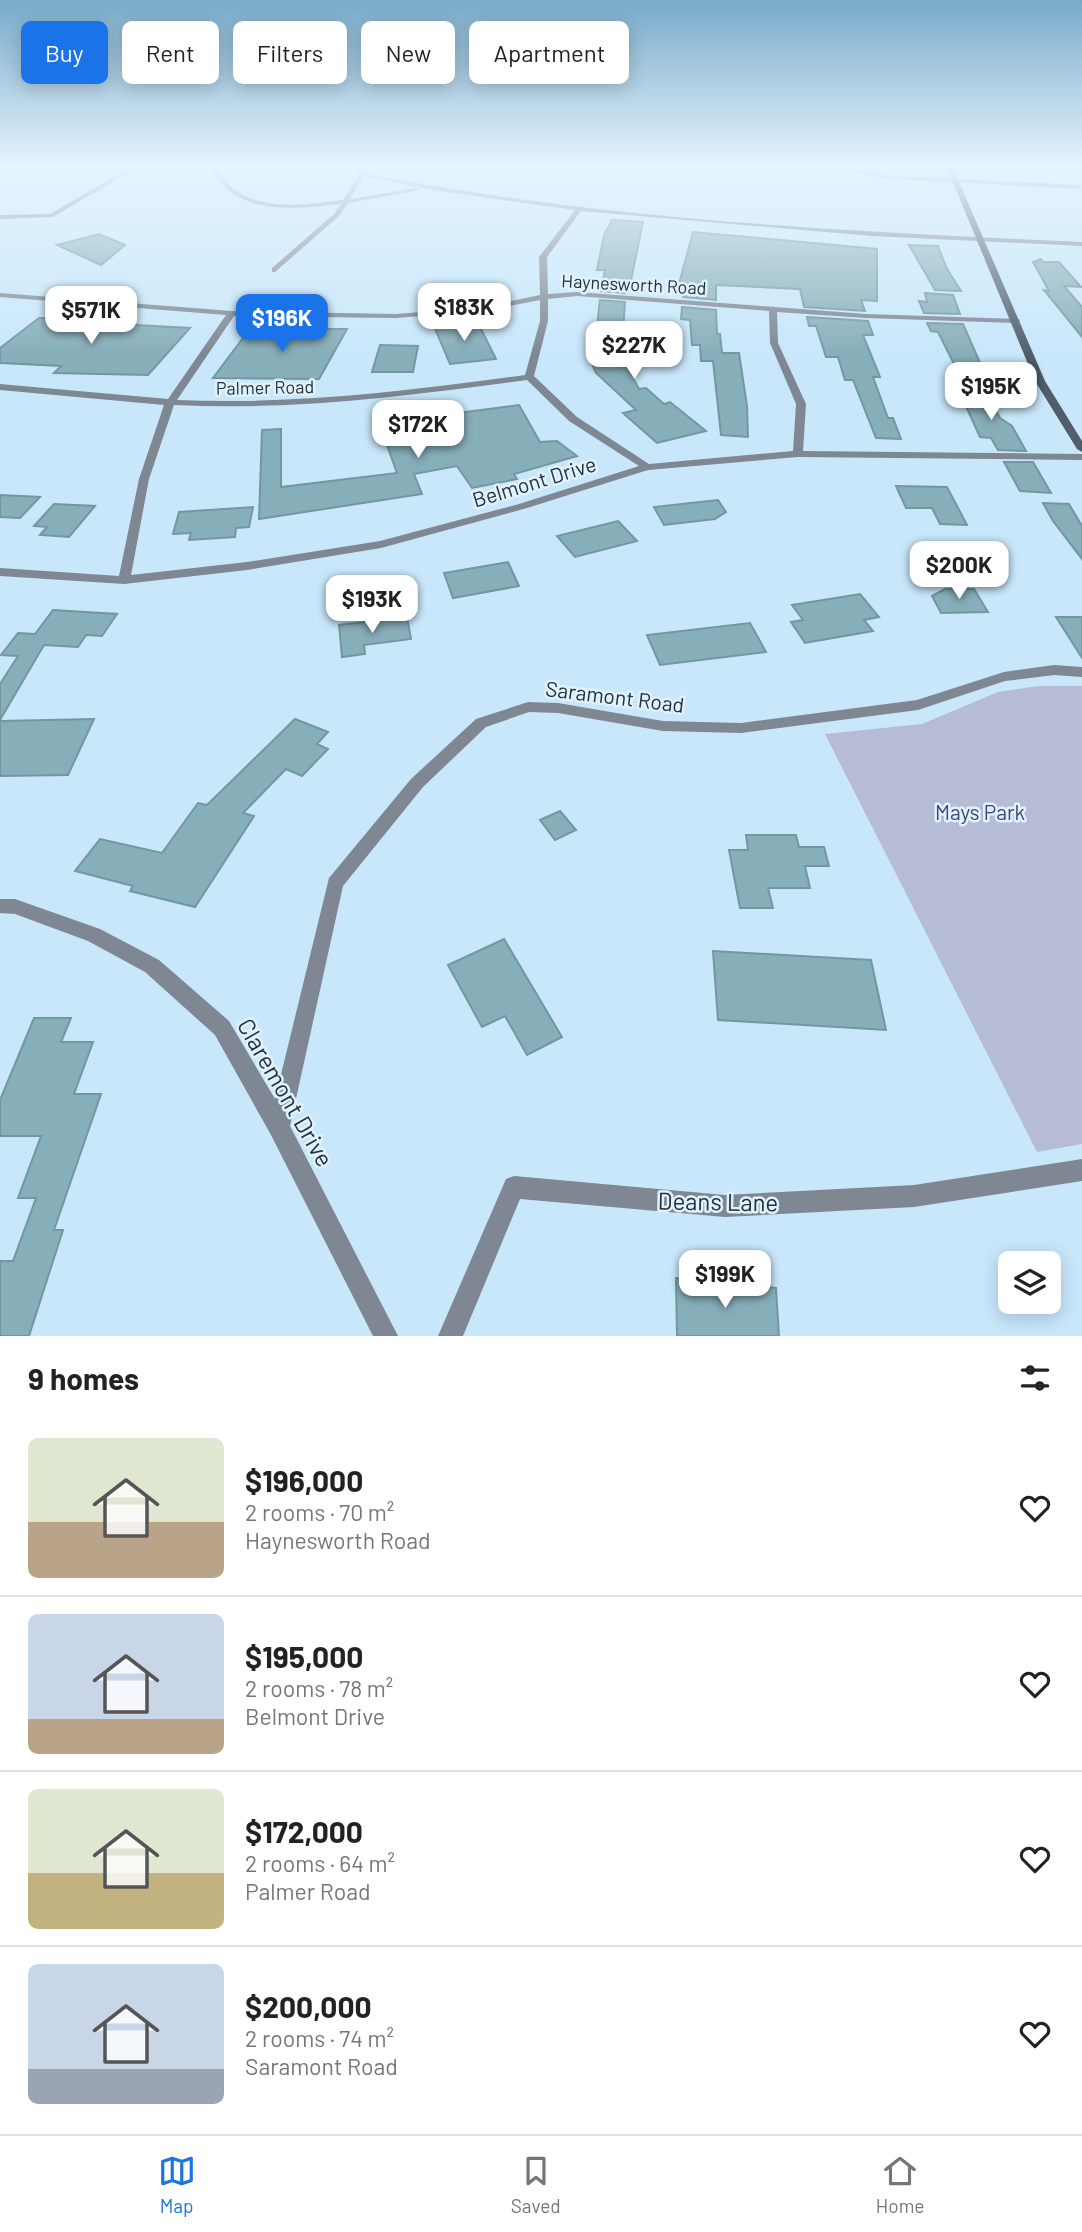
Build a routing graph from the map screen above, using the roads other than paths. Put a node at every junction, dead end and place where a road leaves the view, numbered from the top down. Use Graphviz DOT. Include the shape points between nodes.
graph roads {
  1 [pos="320,230"];
  2 [pos="563,230"];
  3 [pos="829,230"];
  4 [pos="978,230"];
  5 [pos="982,240"];
  6 [pos="1082,244"];
  7 [pos="275,270"];
  8 [pos="0,296"];
  9 [pos="543,297"];
  10 [pos="773,309"];
  11 [pos="232,313"];
  12 [pos="1016,321"];
  13 [pos="529,377"];
  14 [pos="0,387"];
  15 [pos="170,403"];
  16 [pos="1082,449"];
  17 [pos="798,454"];
  18 [pos="1082,457"];
  19 [pos="646,467"];
  20 [pos="0,572"];
  21 [pos="124,580"];
  22 [pos="1082,672"];
  23 [pos="0,906"];
  24 [pos="279,1127"];
  25 [pos="1082,1170"];
  26 [pos="386,1336"];
  27 [pos="450,1336"];
  1 -- 7 [label="street"];
  2 -- 9 [label="street" via="543,257"];
  3 -- 5 [label="street"];
  4 -- 5 [label="main road"];
  5 -- 6 [label="street"];
  5 -- 12 [label="main road"];
  8 -- 11 [label="street, Haynesworth Road"];
  9 -- 10 [label="street, Haynesworth Road" via="577,294"];
  9 -- 11 [label="street, Haynesworth Road" via="484,309 396,316"];
  9 -- 13 [label="street" via="544,321"];
  10 -- 12 [label="street, Haynesworth Road"];
  10 -- 17 [label="street" via="774,343 800,404"];
  11 -- 15 [label="street"];
  12 -- 16 [label="main road" via="1040,381"];
  13 -- 15 [label="street, Palmer Road" via="375,399"];
  13 -- 19 [label="street" via="573,419"];
  14 -- 15 [label="street, Palmer Road"];
  15 -- 21 [label="street" via="144,479"];
  17 -- 18 [label="street, Belmont Drive"];
  17 -- 19 [label="street, Belmont Drive"];
  19 -- 21 [label="street, Belmont Drive" via="381,544"];
  20 -- 21 [label="street, Belmont Drive"];
  22 -- 24 [label="street, Saramont Road" via="1054,670 1004,677 918,705 741,728 663,726 528,706 481,723 417,783 335,883"];
  23 -- 24 [label="street, Claremont Drive" via="94,935 152,966 222,1028"];
  24 -- 26 [label="street, Claremont Drive"];
  25 -- 27 [label="street, Deans Lane" via="914,1196 725,1206 514,1187"];
}
